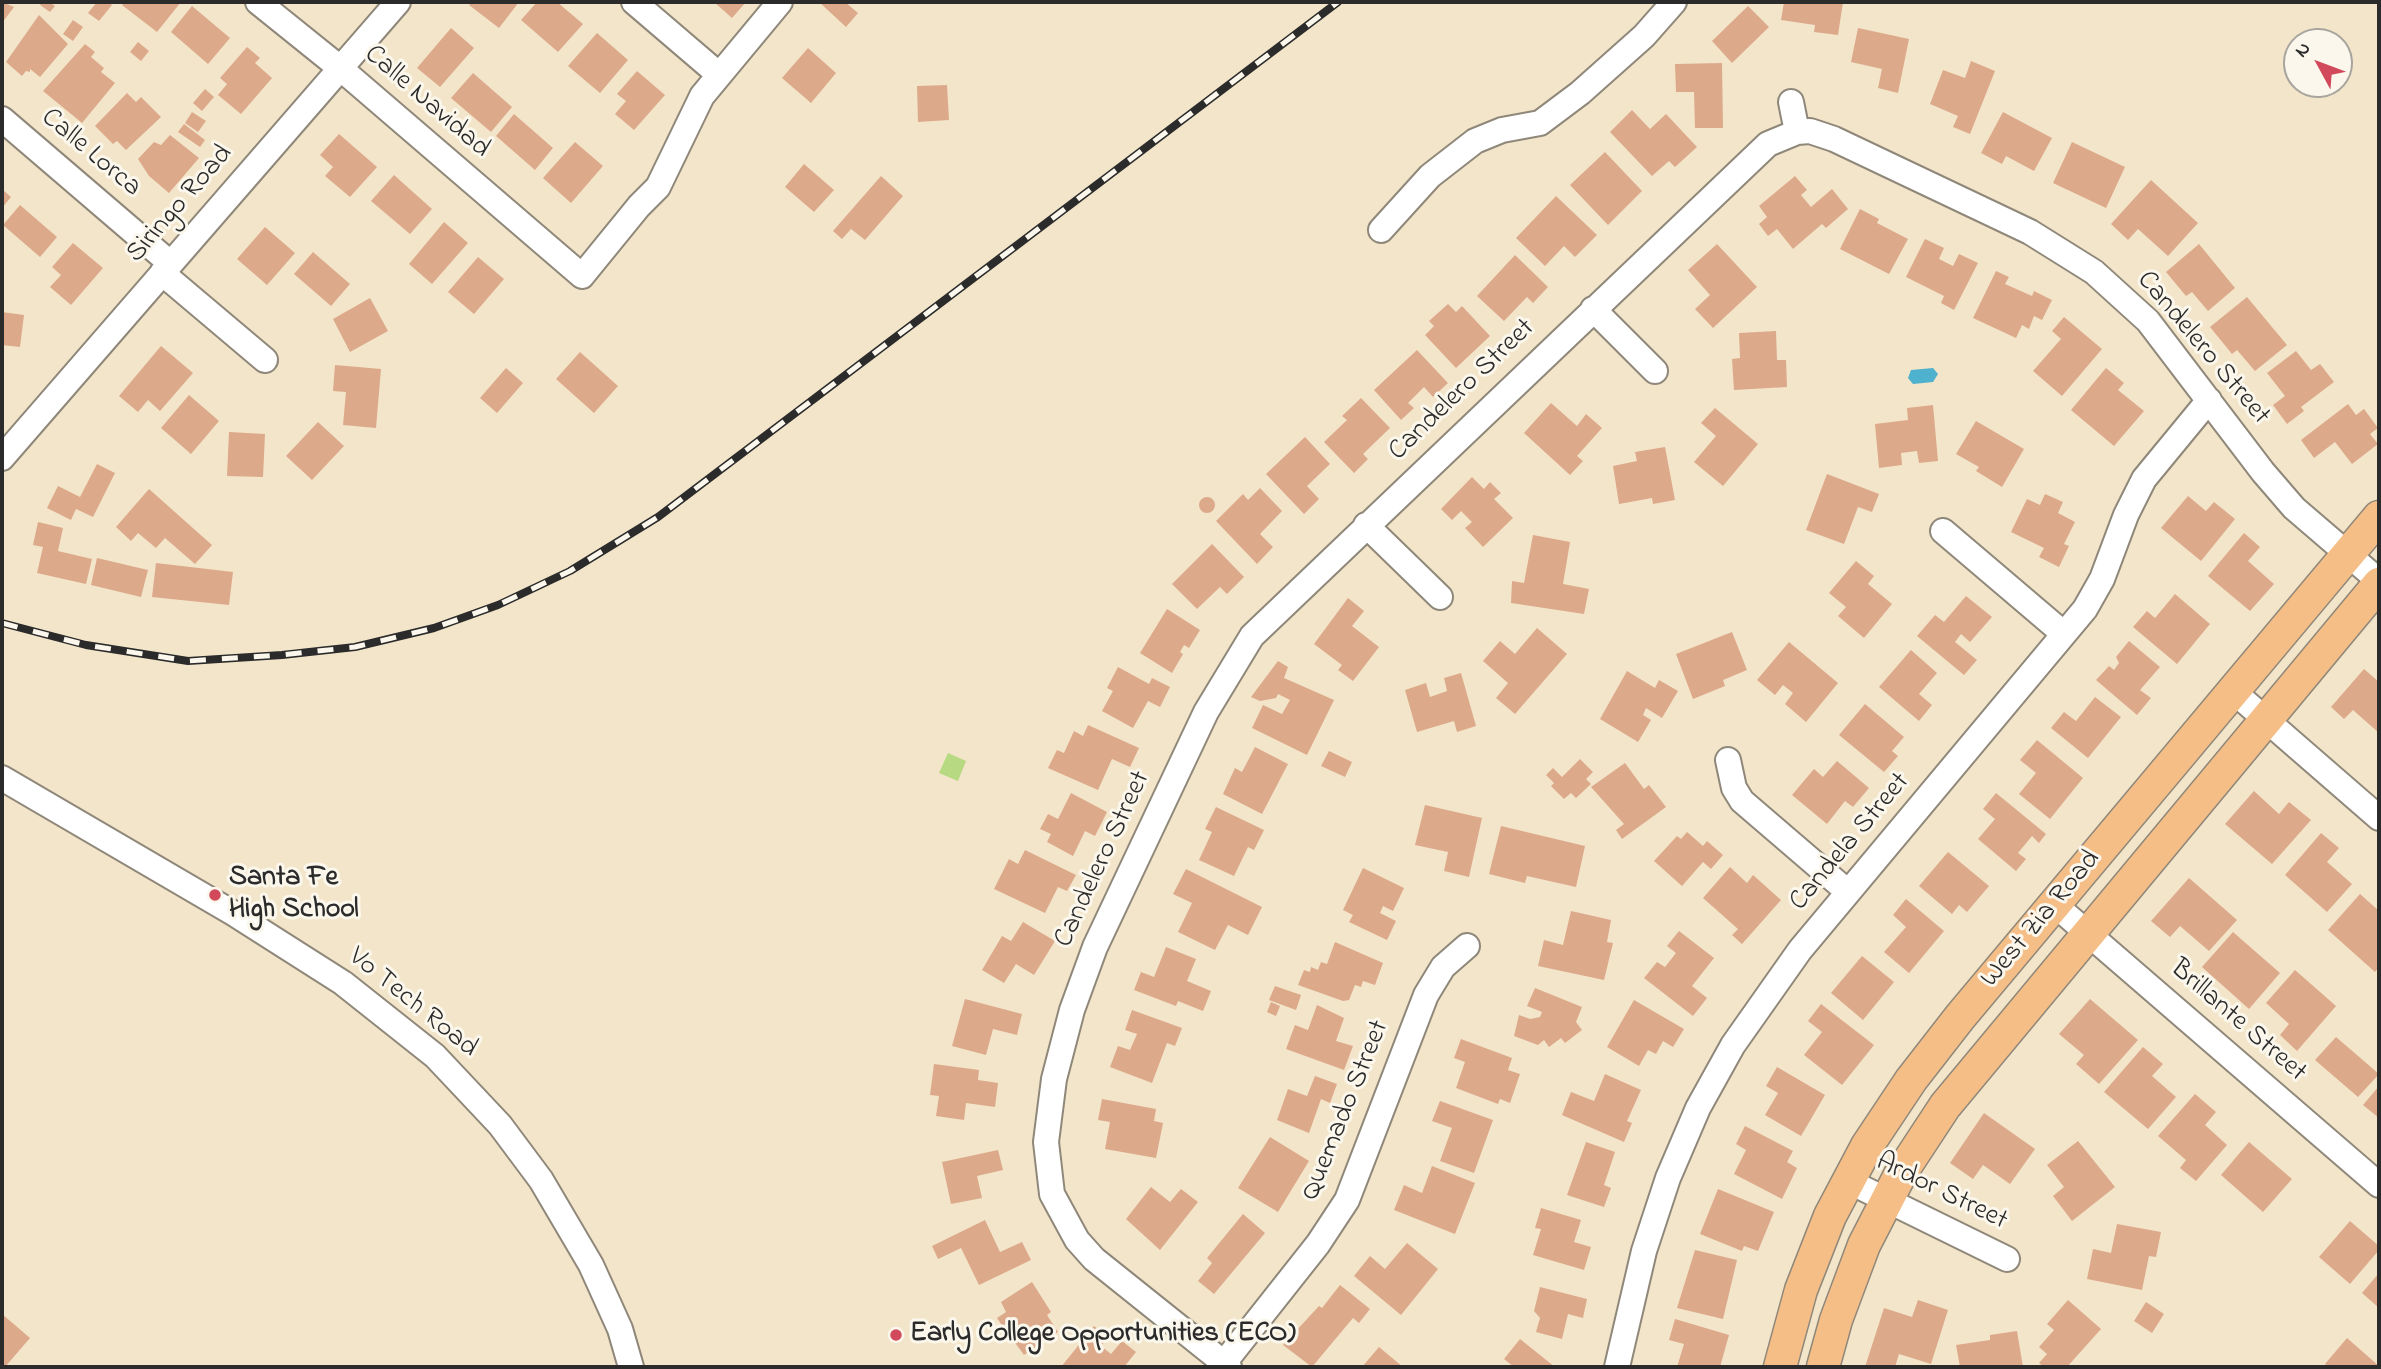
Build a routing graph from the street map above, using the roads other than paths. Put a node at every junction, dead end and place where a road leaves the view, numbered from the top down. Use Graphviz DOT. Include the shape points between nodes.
graph roads {
  1 [pos="258,2"];
  2 [pos="398,2"];
  3 [pos="634,2"];
  4 [pos="780,2"];
  5 [pos="1674,2"];
  6 [pos="340,68"];
  7 [pos="718,73"];
  8 [pos="1791,102"];
  9 [pos="2,119"];
  10 [pos="1797,132"];
  11 [pos="1381,230"];
  12 [pos="166,268"];
  13 [pos="1593,309"];
  14 [pos="265,360"];
  15 [pos="1655,370"];
  16 [pos="2209,400"];
  17 [pos="4,452"];
  18 [pos="2379,517"];
  19 [pos="1366,525"];
  20 [pos="1943,531"];
  21 [pos="2349,554"];
  22 [pos="2379,582"];
  23 [pos="1440,597"];
  24 [pos="2064,634"];
  25 [pos="2234,692"];
  26 [pos="2266,719"];
  27 [pos="1728,760"];
  28 [pos="2,778"];
  29 [pos="2379,818"];
  30 [pos="1849,892"];
  31 [pos="2055,905"];
  32 [pos="2088,932"];
  33 [pos="1467,946"];
  34 [pos="1848,1181"];
  35 [pos="2379,1185"];
  36 [pos="1887,1198"];
  37 [pos="2007,1259"];
  38 [pos="1226,1365"];
  39 [pos="631,1367"];
  40 [pos="1617,1367"];
  41 [pos="1780,1367"];
  42 [pos="1823,1367"];
  1 -- 6 [label="street, Calle Navidad"];
  2 -- 6 [label="street, Siringo Road"];
  3 -- 7 [label="street"];
  4 -- 7 [label="street"];
  5 -- 11 [label="street" via="1644,36 1580,93 1540,123 1475,141 1430,176"];
  6 -- 7 [label="street, Calle Navidad" via="582,276 658,187 685,128"];
  6 -- 12 [label="street, Siringo Road"];
  8 -- 10 [label="street"];
  9 -- 12 [label="street, Calle Lorca"];
  10 -- 13 [label="street, Candelero Street" via="1758,152"];
  10 -- 16 [label="street, Candelero Street" via="1834,139 2030,232 2074,258 2139,312"];
  12 -- 14 [label="street, Calle Lorca"];
  12 -- 17 [label="street, Siringo Road"];
  13 -- 15 [label="street"];
  13 -- 19 [label="street, Candelero Street"];
  16 -- 21 [label="street, Candelero Street" via="2294,508"];
  16 -- 24 [label="street, Candela Street" via="2144,479 2095,594"];
  18 -- 21 [label="main road, West Zia Road"];
  19 -- 23 [label="street"];
  19 -- 38 [label="street, Candelero Street" via="1272,614 1219,685 1083,977 1062,1042 1048,1115 1047,1170 1052,1194 1077,1240 1094,1259"];
  20 -- 24 [label="street"];
  21 -- 22 [label="street, Candelero Street"];
  21 -- 25 [label="main road, West Zia Road"];
  22 -- 26 [label="main road, West Zia Road"];
  24 -- 30 [label="street, Candela Street"];
  25 -- 26 [label="street"];
  25 -- 31 [label="main road, West Zia Road"];
  26 -- 29 [label="street"];
  26 -- 32 [label="main road, West Zia Road"];
  27 -- 30 [label="street" via="1742,801"];
  28 -- 39 [label="street, Vo Tech Road" via="344,983 435,1056 492,1115 541,1180 591,1265 620,1329"];
  30 -- 40 [label="street, Candela Street" via="1776,981 1698,1108 1655,1213"];
  31 -- 32 [label="street, Brillante Street"];
  31 -- 34 [label="main road, West Zia Road" via="1934,1048 1888,1112"];
  32 -- 35 [label="street, Brillante Street"];
  32 -- 36 [label="main road, West Zia Road" via="1945,1106"];
  33 -- 38 [label="street, Quemado Street" via="1443,967 1426,995 1346,1200"];
  34 -- 36 [label="street, Ardor Street"];
  34 -- 41 [label="main road, West Zia Road" via="1801,1290"];
  36 -- 37 [label="street, Ardor Street"];
  36 -- 42 [label="main road, West Zia Road" via="1849,1283"];
}
